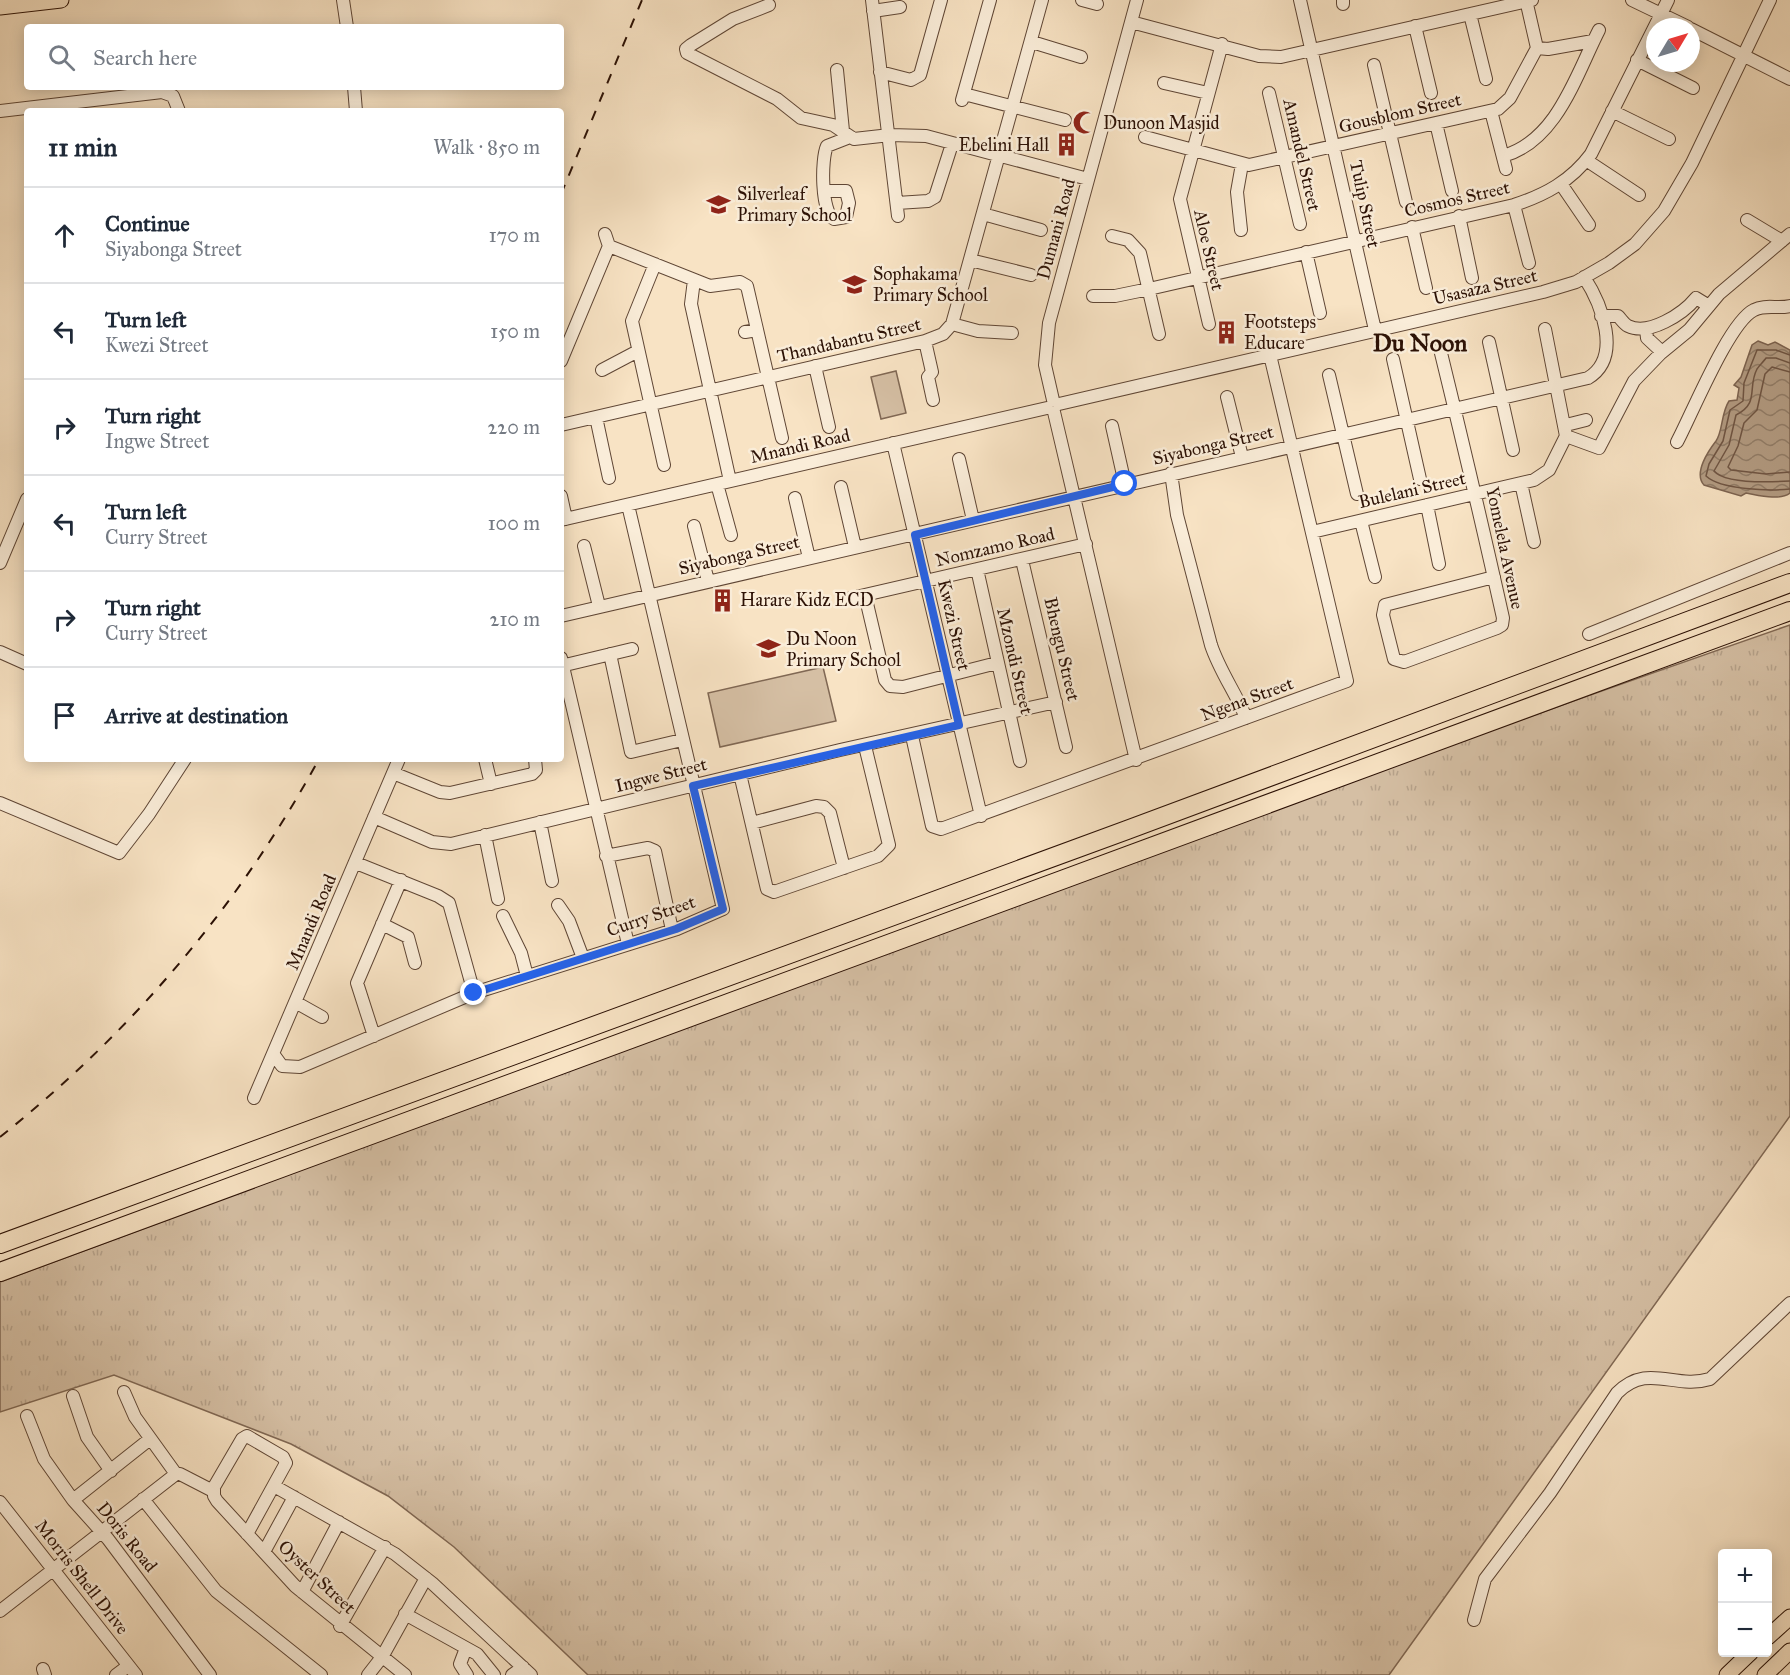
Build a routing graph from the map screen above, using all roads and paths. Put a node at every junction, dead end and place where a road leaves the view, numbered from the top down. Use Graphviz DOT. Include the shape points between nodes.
graph roads {
  1 [pos="61,0"];
  2 [pos="344,0"];
  3 [pos="941,0"];
  4 [pos="990,0"];
  5 [pos="1042,0"];
  6 [pos="1082,0"];
  7 [pos="1137,0"];
  8 [pos="1300,0"];
  9 [pos="1528,0"];
  10 [pos="1632,0"];
  11 [pos="1668,0"];
  12 [pos="1770,0"];
  13 [pos="1098,4"];
  14 [pos="769,5"];
  15 [pos="872,5"];
  16 [pos="0,7"];
  17 [pos="900,7"];
  18 [pos="1470,14"];
  19 [pos="1661,14"];
  20 [pos="1669,18"];
  21 [pos="1131,22"];
  22 [pos="347,24"];
  23 [pos="1415,26"];
  24 [pos="1700,34"];
  25 [pos="1032,42"];
  26 [pos="1221,44"];
  27 [pos="1537,48"];
  28 [pos="1312,50"];
  29 [pos="1744,56"];
  30 [pos="1081,57"];
  31 [pos="1637,60"];
  32 [pos="1374,65"];
  33 [pos="837,70"];
  34 [pos="880,72"];
  35 [pos="1790,79"];
  36 [pos="1486,80"];
  37 [pos="1164,83"];
  38 [pos="1693,88"];
  39 [pos="354,90"];
  40 [pos="1208,93"];
  41 [pos="1269,93"];
  42 [pos="1431,93"];
  43 [pos="1011,107"];
  44 [pos="58,108"];
  45 [pos="178,108"];
  46 [pos="356,108"];
  47 [pos="24,110"];
  48 [pos="0,111"];
  49 [pos="1491,111"];
  50 [pos="1612,111"];
  51 [pos="1065,120"];
  52 [pos="1436,123"];
  53 [pos="1390,133"];
  54 [pos="890,135"];
  55 [pos="850,136"];
  56 [pos="1144,137"];
  57 [pos="1669,139"];
  58 [pos="952,144"];
  59 [pos="1335,146"];
  60 [pos="1192,150"];
  61 [pos="998,156"];
  62 [pos="1503,156"];
  63 [pos="1285,158"];
  64 [pos="1586,160"];
  65 [pos="1242,164"];
  66 [pos="1506,169"];
  67 [pos="1088,179"];
  68 [pos="1561,184"];
  69 [pos="825,191"];
  70 [pos="1452,191"];
  71 [pos="1639,195"];
  72 [pos="1406,202"];
  73 [pos="897,203"];
  74 [pos="1514,205"];
  75 [pos="983,214"];
  76 [pos="898,216"];
  77 [pos="1459,216"];
  78 [pos="1747,220"];
  79 [pos="1300,224"];
  80 [pos="1589,225"];
  81 [pos="1412,227"];
  82 [pos="1041,230"];
  83 [pos="1241,230"];
  84 [pos="1112,236"];
  85 [pos="1787,238"];
  86 [pos="1354,241"];
  87 [pos="1306,252"];
  88 [pos="970,260"];
  89 [pos="1529,262"];
  90 [pos="655,264"];
  91 [pos="1031,275"];
  92 [pos="1584,277"];
  93 [pos="1197,278"];
  94 [pos="1472,278"];
  95 [pos="694,280"];
  96 [pos="1426,288"];
  97 [pos="1149,290"];
  98 [pos="1093,296"];
  99 [pos="1709,306"];
  100 [pos="1790,306"];
  101 [pos="1320,313"];
  102 [pos="1601,316"];
  103 [pos="952,324"];
  104 [pos="1209,324"];
  105 [pos="1545,329"];
  106 [pos="1646,329"];
  107 [pos="1375,330"];
  108 [pos="1012,333"];
  109 [pos="1159,334"];
  110 [pos="925,341"];
  111 [pos="1489,342"];
  112 [pos="1440,349"];
  113 [pos="638,351"];
  114 [pos="1662,352"];
  115 [pos="564,353"];
  116 [pos="1270,355"];
  117 [pos="1392,358"];
  118 [pos="815,366"];
  119 [pos="602,370"];
  120 [pos="1329,375"];
  121 [pos="769,377"];
  122 [pos="1557,384"];
  123 [pos="711,391"];
  124 [pos="1227,397"];
  125 [pos="1501,397"];
  126 [pos="933,400"];
  127 [pos="652,406"];
  128 [pos="1053,406"];
  129 [pos="1455,408"];
  130 [pos="596,417"];
  131 [pos="1407,419"];
  132 [pos="1586,420"];
  133 [pos="564,424"];
  134 [pos="829,426"];
  135 [pos="1112,426"];
  136 [pos="1566,430"];
  137 [pos="1343,434"];
  138 [pos="782,438"];
  139 [pos="1677,442"];
  140 [pos="893,443"];
  141 [pos="1292,446"];
  142 [pos="1513,450"];
  143 [pos="1242,457"];
  144 [pos="959,459"];
  145 [pos="664,465"];
  146 [pos="1170,473"];
  147 [pos="609,478"];
  148 [pos="1420,479"];
  149 [pos="730,481"];
  150 [pos="1521,483"];
  151 [pos="717,484"];
  152 [pos="1125,484"];
  153 [pos="841,487"];
  154 [pos="1357,494"];
  155 [pos="1475,494"];
  156 [pos="1074,495"];
  157 [pos="795,498"];
  158 [pos="628,505"];
  159 [pos="1427,505"];
  160 [pos="24,507"];
  161 [pos="564,519"];
  162 [pos="973,520"];
  163 [pos="1360,521"];
  164 [pos="694,526"];
  165 [pos="1312,532"];
  166 [pos="731,535"];
  167 [pos="915,535"];
  168 [pos="1534,542"];
  169 [pos="1086,544"];
  170 [pos="584,546"];
  171 [pos="855,547"];
  172 [pos="1790,553"];
  173 [pos="809,558"];
  174 [pos="1023,560"];
  175 [pos="0,563"];
  176 [pos="1439,564"];
  177 [pos="977,569"];
  178 [pos="1375,577"];
  179 [pos="1494,577"];
  180 [pos="708,581"];
  181 [pos="925,581"];
  182 [pos="1790,581"];
  183 [pos="649,595"];
  184 [pos="865,595"];
  185 [pos="843,600"];
  186 [pos="599,606"];
  187 [pos="1790,611"];
  188 [pos="564,615"];
  189 [pos="1790,619"];
  190 [pos="1589,634"];
  191 [pos="1710,641"];
  192 [pos="632,649"];
  193 [pos="0,652"];
  194 [pos="610,654"];
  195 [pos="24,663"];
  196 [pos="564,663"];
  197 [pos="997,663"];
  198 [pos="564,671"];
  199 [pos="947,676"];
  200 [pos="1056,702"];
  201 [pos="1008,714"];
  202 [pos="1246,718"];
  203 [pos="959,725"];
  204 [pos="912,736"];
  205 [pos="682,740"];
  206 [pos="865,746"];
  207 [pos="1066,747"];
  208 [pos="1136,760"];
  209 [pos="1020,761"];
  210 [pos="183,762"];
  211 [pos="398,762"];
  212 [pos="486,762"];
  213 [pos="535,762"];
  214 [pos="393,773"];
  215 [pos="740,774"];
  216 [pos="491,784"];
  217 [pos="693,786"];
  218 [pos="0,803"];
  219 [pos="597,810"];
  220 [pos="981,816"];
  221 [pos="374,818"];
  222 [pos="540,822"];
  223 [pos="752,823"];
  224 [pos="484,835"];
  225 [pos="606,856"];
  226 [pos="356,862"];
  227 [pos="844,868"];
  228 [pos="401,880"];
  229 [pos="552,880"];
  230 [pos="498,899"];
  231 [pos="558,906"];
  232 [pos="503,916"];
  233 [pos="382,924"];
  234 [pos="672,930"];
  235 [pos="627,944"];
  236 [pos="583,958"];
  237 [pos="415,963"];
  238 [pos="526,976"];
  239 [pos="474,993"];
  240 [pos="297,1003"];
  241 [pos="322,1017"];
  242 [pos="374,1036"];
  243 [pos="274,1055"];
  244 [pos="254,1098"];
  245 [pos="0,1245"];
  246 [pos="0,1272"];
  247 [pos="1790,1303"];
  248 [pos="124,1392"];
  249 [pos="73,1396"];
  250 [pos="27,1416"];
  251 [pos="150,1439"];
  252 [pos="111,1470"];
  253 [pos="176,1474"];
  254 [pos="274,1485"];
  255 [pos="214,1493"];
  256 [pos="294,1497"];
  257 [pos="143,1499"];
  258 [pos="73,1500"];
  259 [pos="1,1506"];
  260 [pos="339,1522"];
  261 [pos="102,1533"];
  262 [pos="247,1534"];
  263 [pos="385,1547"];
  264 [pos="264,1552"];
  265 [pos="53,1569"];
  266 [pos="426,1578"];
  267 [pos="302,1592"];
  268 [pos="0,1611"];
  269 [pos="405,1614"];
  270 [pos="1790,1617"];
  271 [pos="1474,1620"];
  272 [pos="340,1626"];
  273 [pos="1772,1633"];
  274 [pos="466,1648"];
  275 [pos="1790,1651"];
  276 [pos="382,1657"];
  277 [pos="1747,1657"];
  278 [pos="132,1670"];
  279 [pos="527,1671"];
  280 [pos="116,1675"];
  281 [pos="210,1675"];
  282 [pos="321,1675"];
  283 [pos="368,1675"];
  284 [pos="405,1675"];
  285 [pos="467,1675"];
  286 [pos="494,1675"];
  287 [pos="512,1675"];
  288 [pos="1727,1675"];
  289 [pos="1765,1675"];
  1 -- 16 [label="main road"];
  2 -- 22 [label="street"];
  3 -- 34 [label="street" via="920,75 911,80"];
  4 -- 43 [label="street" via="963,97"];
  5 -- 25 [label="street"];
  6 -- 13 [label="street"];
  7 -- 21 [label="street, Dumani Road"];
  8 -- 28 [label="street, Tulip Street"];
  9 -- 18 [label="street"];
  9 -- 27 [label="street"];
  10 -- 19 [label="street"];
  11 -- 19 [label="street, Cosmos Street"];
  12 -- 29 [label="street, Usasaza Street"];
  14 -- 55 [label="street" via="722,25 686,52 777,99 801,118 833,125"];
  15 -- 17 [label="street"];
  15 -- 34 [label="street"];
  18 -- 23 [label="street"];
  18 -- 36 [label="street"];
  19 -- 20 [label="street"];
  19 -- 31 [label="street, Cosmos Street"];
  21 -- 26 [label="street"];
  21 -- 67 [label="street, Dumani Road"];
  23 -- 28 [label="street"];
  23 -- 42 [label="street"];
  24 -- 29 [label="street"];
  25 -- 30 [label="street"];
  25 -- 43 [label="street"];
  26 -- 28 [label="street" via="1270,57"];
  26 -- 40 [label="street, Aloe Street"];
  27 -- 49 [label="street, Gousblom Street" via="1508,101"];
  27 -- 62 [label="street" via="1548,49 1596,35 1550,124 1523,149"];
  28 -- 59 [label="street, Tulip Street"];
  29 -- 35 [label="street"];
  29 -- 92 [label="street, Usasaza Street" via="1664,211 1622,254"];
  31 -- 38 [label="street"];
  31 -- 50 [label="street, Cosmos Street"];
  32 -- 53 [label="street"];
  33 -- 55 [label="street"];
  34 -- 54 [label="street"];
  37 -- 40 [label="street"];
  39 -- 46 [label="street"];
  40 -- 60 [label="street, Aloe Street"];
  41 -- 63 [label="street, Amandel Street"];
  43 -- 51 [label="street"];
  43 -- 61 [label="street"];
  44 -- 45 [label="street" via="162,92 173,96"];
  47 -- 48 [label="street"];
  49 -- 52 [label="street, Gousblom Street"];
  49 -- 62 [label="street"];
  50 -- 57 [label="street"];
  50 -- 64 [label="street, Cosmos Street"];
  52 -- 53 [label="street, Gousblom Street"];
  52 -- 70 [label="street"];
  53 -- 59 [label="street, Gousblom Street"];
  53 -- 72 [label="street"];
  54 -- 55 [label="street"];
  54 -- 58 [label="street" via="926,136"];
  54 -- 73 [label="street"];
  55 -- 69 [label="street" via="825,148"];
  56 -- 60 [label="street, Gousblom Street"];
  58 -- 61 [label="street"];
  58 -- 73 [label="street" via="935,197"];
  59 -- 63 [label="street, Gousblom Street"];
  59 -- 86 [label="street, Tulip Street"];
  60 -- 65 [label="street, Gousblom Street"];
  60 -- 93 [label="street, Aloe Street" via="1180,199"];
  61 -- 67 [label="street"];
  61 -- 75 [label="street"];
  62 -- 66 [label="street"];
  63 -- 65 [label="street, Gousblom Street"];
  63 -- 79 [label="street, Amandel Street"];
  64 -- 68 [label="street, Cosmos Street"];
  64 -- 71 [label="street"];
  65 -- 83 [label="street" via="1237,192"];
  67 -- 128 [label="street, Dumani Road" via="1049,323 1045,365"];
  68 -- 74 [label="street, Cosmos Street"];
  68 -- 80 [label="street"];
  73 -- 76 [label="street"];
  74 -- 77 [label="street, Cosmos Street"];
  74 -- 89 [label="street"];
  75 -- 82 [label="street"];
  75 -- 88 [label="street"];
  77 -- 81 [label="street, Cosmos Street"];
  77 -- 94 [label="street"];
  78 -- 85 [label="street"];
  81 -- 86 [label="street, Cosmos Street"];
  81 -- 96 [label="street"];
  84 -- 97 [label="street" via="1128,240 1136,247"];
  85 -- 99 [label="street"];
  86 -- 87 [label="street, Cosmos Street"];
  86 -- 107 [label="street, Tulip Street"];
  87 -- 93 [label="street, Cosmos Street"];
  87 -- 101 [label="street"];
  88 -- 91 [label="street"];
  88 -- 103 [label="street"];
  90 -- 95 [label="street"];
  90 -- 113 [label="street" via="632,318"];
  90 -- 115 [label="street" via="607,240"];
  92 -- 102 [label="street, Siyabonga Street" via="1594,292"];
  92 -- 107 [label="street, Usasaza Street" via="1543,292"];
  93 -- 97 [label="street, Cosmos Street"];
  93 -- 104 [label="street, Aloe Street"];
  95 -- 121 [label="street" via="710,286 740,282 747,286 751,331"];
  95 -- 123 [label="street" via="691,304"];
  97 -- 98 [label="street, Cosmos Street"];
  97 -- 109 [label="street"];
  99 -- 106 [label="street" via="1696,298 1682,311"];
  99 -- 114 [label="street" via="1689,330"];
  100 -- 139 [label="street" via="1765,306 1746,315 1725,346"];
  102 -- 106 [label="street" via="1618,316 1629,326"];
  102 -- 122 [label="street, Siyabonga Street" via="1608,349 1603,363 1588,378"];
  103 -- 108 [label="street" via="978,331"];
  103 -- 110 [label="street, Thandabantu Street" via="943,334"];
  105 -- 122 [label="street"];
  106 -- 114 [label="street" via="1647,338"];
  107 -- 116 [label="street, Usasaza Street"];
  110 -- 118 [label="street, Thandabantu Street"];
  110 -- 126 [label="street"];
  111 -- 125 [label="street"];
  112 -- 129 [label="street, Yomelela Avenue"];
  113 -- 119 [label="street"];
  113 -- 127 [label="street"];
  114 -- 136 [label="street" via="1629,387 1599,448"];
  116 -- 128 [label="street, Usasaza Street"];
  116 -- 141 [label="street, Ngena Street"];
  117 -- 131 [label="street"];
  118 -- 121 [label="street, Thandabantu Street"];
  118 -- 134 [label="street"];
  120 -- 137 [label="street"];
  121 -- 123 [label="street, Thandabantu Street"];
  121 -- 138 [label="street"];
  122 -- 125 [label="street, Siyabonga Street"];
  122 -- 136 [label="street"];
  123 -- 127 [label="street, Thandabantu Street"];
  123 -- 149 [label="street"];
  124 -- 143 [label="street"];
  125 -- 129 [label="street, Siyabonga Street"];
  125 -- 142 [label="street"];
  127 -- 130 [label="street, Thandabantu Street"];
  127 -- 145 [label="street"];
  128 -- 140 [label="street, Mnandi Road"];
  128 -- 156 [label="street, Dumani Road"];
  129 -- 131 [label="street, Siyabonga Street"];
  129 -- 155 [label="street, Yomelela Avenue"];
  130 -- 133 [label="street, Thandabantu Street"];
  130 -- 147 [label="street"];
  131 -- 137 [label="street, Siyabonga Street"];
  131 -- 148 [label="street"];
  132 -- 136 [label="street"];
  135 -- 152 [label="street"];
  136 -- 150 [label="street, Bulelani Street" via="1547,473"];
  137 -- 141 [label="street, Siyabonga Street"];
  137 -- 154 [label="street"];
  140 -- 149 [label="street, Mnandi Road"];
  140 -- 167 [label="street, Kwezi Street"];
  141 -- 143 [label="street, Siyabonga Street"];
  141 -- 165 [label="street, Ngena Street"];
  143 -- 146 [label="street, Siyabonga Street"];
  144 -- 162 [label="street"];
  146 -- 152 [label="street, Siyabonga Street"];
  146 -- 202 [label="street" via="1211,645"];
  149 -- 151 [label="street, Mnandi Road"];
  150 -- 155 [label="street, Bulelani Street"];
  150 -- 168 [label="street"];
  151 -- 158 [label="street, Mnandi Road"];
  151 -- 166 [label="street"];
  152 -- 156 [label="street, Siyabonga Street"];
  153 -- 171 [label="street"];
  155 -- 159 [label="street, Bulelani Street"];
  155 -- 179 [label="street, Yomelela Avenue"];
  156 -- 162 [label="street, Siyabonga Street"];
  156 -- 169 [label="street, Dumani Road"];
  157 -- 173 [label="street"];
  158 -- 161 [label="street, Mnandi Road"];
  158 -- 183 [label="street, Curry Street"];
  159 -- 163 [label="street, Bulelani Street"];
  159 -- 176 [label="street"];
  160 -- 175 [label="street"];
  162 -- 167 [label="street, Siyabonga Street"];
  163 -- 165 [label="street, Bulelani Street"];
  163 -- 178 [label="street"];
  164 -- 180 [label="street"];
  165 -- 202 [label="street, Ngena Street" via="1347,681"];
  167 -- 171 [label="street, Siyabonga Street"];
  167 -- 181 [label="street, Kwezi Street"];
  169 -- 174 [label="street, Nomzamo Road"];
  169 -- 208 [label="street, Dumani Road"];
  170 -- 186 [label="street"];
  171 -- 173 [label="street, Siyabonga Street"];
  172 -- 190 [label="street"];
  173 -- 180 [label="street, Siyabonga Street"];
  174 -- 177 [label="street, Nomzamo Road"];
  174 -- 200 [label="street, Bhengu Street"];
  177 -- 181 [label="street, Nomzamo Road"];
  177 -- 197 [label="street, Mzondi Street"];
  179 -- 179 [label="street, Yomelela Avenue" via="1384,607 1392,655 1397,662 1502,625"];
  180 -- 183 [label="street, Siyabonga Street"];
  181 -- 184 [label="street, Nomzamo Road"];
  181 -- 199 [label="street, Kwezi Street"];
  182 -- 245 [label="highway" via="1707,616"];
  183 -- 186 [label="street, Siyabonga Street"];
  183 -- 205 [label="street, Curry Street"];
  184 -- 185 [label="street, Nomzamo Road"];
  184 -- 199 [label="street" via="882,641 887,691"];
  186 -- 188 [label="street, Siyabonga Street"];
  187 -- 191 [label="highway"];
  189 -- 191 [label="highway" via="1721,644"];
  191 -- 246 [label="highway"];
  192 -- 194 [label="street"];
  193 -- 195 [label="street"];
  194 -- 196 [label="street"];
  194 -- 205 [label="street" via="628,756"];
  197 -- 199 [label="street"];
  197 -- 201 [label="street, Mzondi Street"];
  198 -- 219 [label="street"];
  199 -- 203 [label="street, Kwezi Street"];
  200 -- 201 [label="street, Ingwe Street"];
  200 -- 207 [label="street, Bhengu Street"];
  201 -- 203 [label="street, Ingwe Street"];
  201 -- 209 [label="street, Mzondi Street"];
  202 -- 208 [label="street, Ngena Street"];
  203 -- 204 [label="street, Ingwe Street"];
  203 -- 220 [label="street, Kwezi Street"];
  204 -- 206 [label="street, Ingwe Street"];
  204 -- 220 [label="street, Ngena Street" via="932,826 938,830"];
  205 -- 217 [label="street, Curry Street"];
  206 -- 215 [label="street, Ingwe Street"];
  206 -- 227 [label="street" via="888,845 882,854"];
  208 -- 220 [label="street, Ngena Street"];
  210 -- 218 [label="street" via="119,853"];
  211 -- 214 [label="street, Mnandi Road"];
  212 -- 216 [label="street"];
  213 -- 216 [label="street" via="532,774"];
  214 -- 216 [label="street" via="444,794"];
  214 -- 221 [label="street, Mnandi Road"];
  215 -- 217 [label="street, Ingwe Street"];
  215 -- 223 [label="street"];
  217 -- 219 [label="street, Ingwe Street"];
  217 -- 234 [label="street, Curry Street" via="723,909"];
  219 -- 222 [label="street, Ingwe Street"];
  219 -- 225 [label="street"];
  221 -- 224 [label="street, Ingwe Street" via="440,844"];
  221 -- 226 [label="street, Mnandi Road"];
  222 -- 224 [label="street, Ingwe Street"];
  222 -- 229 [label="street"];
  223 -- 227 [label="street" via="824,807 830,813"];
  223 -- 227 [label="street" via="771,892"];
  224 -- 230 [label="street"];
  225 -- 234 [label="street" via="648,848 655,851"];
  225 -- 235 [label="street"];
  226 -- 228 [label="street"];
  226 -- 240 [label="street, Mnandi Road"];
  228 -- 233 [label="street"];
  228 -- 239 [label="street" via="449,903"];
  231 -- 236 [label="street" via="569,921"];
  232 -- 238 [label="street" via="521,952"];
  233 -- 237 [label="street" via="408,937"];
  233 -- 242 [label="street" via="357,983"];
  234 -- 235 [label="street, Curry Street"];
  235 -- 236 [label="street, Curry Street"];
  236 -- 238 [label="street, Curry Street"];
  238 -- 239 [label="street, Curry Street"];
  239 -- 242 [label="street, Curry Street"];
  240 -- 241 [label="street"];
  240 -- 243 [label="street, Mnandi Road"];
  242 -- 243 [label="street, Curry Street" via="292,1069 282,1066"];
  243 -- 244 [label="street, Mnandi Road"];
  247 -- 271 [label="street" via="1710,1379 1699,1382 1651,1376 1627,1383 1617,1393 1550,1493 1485,1579"];
  248 -- 251 [label="street"];
  249 -- 252 [label="street" via="87,1437"];
  250 -- 258 [label="street, Doris Road" via="39,1449"];
  251 -- 252 [label="street"];
  251 -- 253 [label="street"];
  252 -- 258 [label="street"];
  253 -- 255 [label="street, Oyster Street"];
  253 -- 257 [label="street"];
  254 -- 255 [label="street" via="285,1460 247,1436 242,1438"];
  254 -- 256 [label="street"];
  254 -- 262 [label="street"];
  255 -- 262 [label="street, Oyster Street"];
  256 -- 260 [label="street"];
  256 -- 264 [label="street"];
  257 -- 261 [label="street"];
  257 -- 282 [label="street" via="216,1592"];
  258 -- 261 [label="street, Doris Road"];
  259 -- 265 [label="street, Morris Shell Drive"];
  260 -- 263 [label="street"];
  260 -- 267 [label="street"];
  261 -- 265 [label="street"];
  261 -- 281 [label="street, Doris Road"];
  262 -- 264 [label="street, Oyster Street"];
  263 -- 266 [label="street"];
  263 -- 272 [label="street"];
  264 -- 267 [label="street, Oyster Street"];
  265 -- 268 [label="street"];
  265 -- 278 [label="street, Morris Shell Drive"];
  266 -- 269 [label="street"];
  266 -- 279 [label="street"];
  267 -- 272 [label="street, Oyster Street"];
  269 -- 274 [label="street"];
  269 -- 276 [label="street"];
  270 -- 273 [label="main road"];
  272 -- 276 [label="street, Oyster Street"];
  274 -- 285 [label="street" via="460,1664"];
  274 -- 286 [label="street" via="477,1654"];
  275 -- 289 [label="main road"];
  276 -- 283 [label="street"];
  276 -- 284 [label="street, Oyster Street"];
  277 -- 288 [label="main road"];
  278 -- 280 [label="street"];
  279 -- 287 [label="street"];
}
